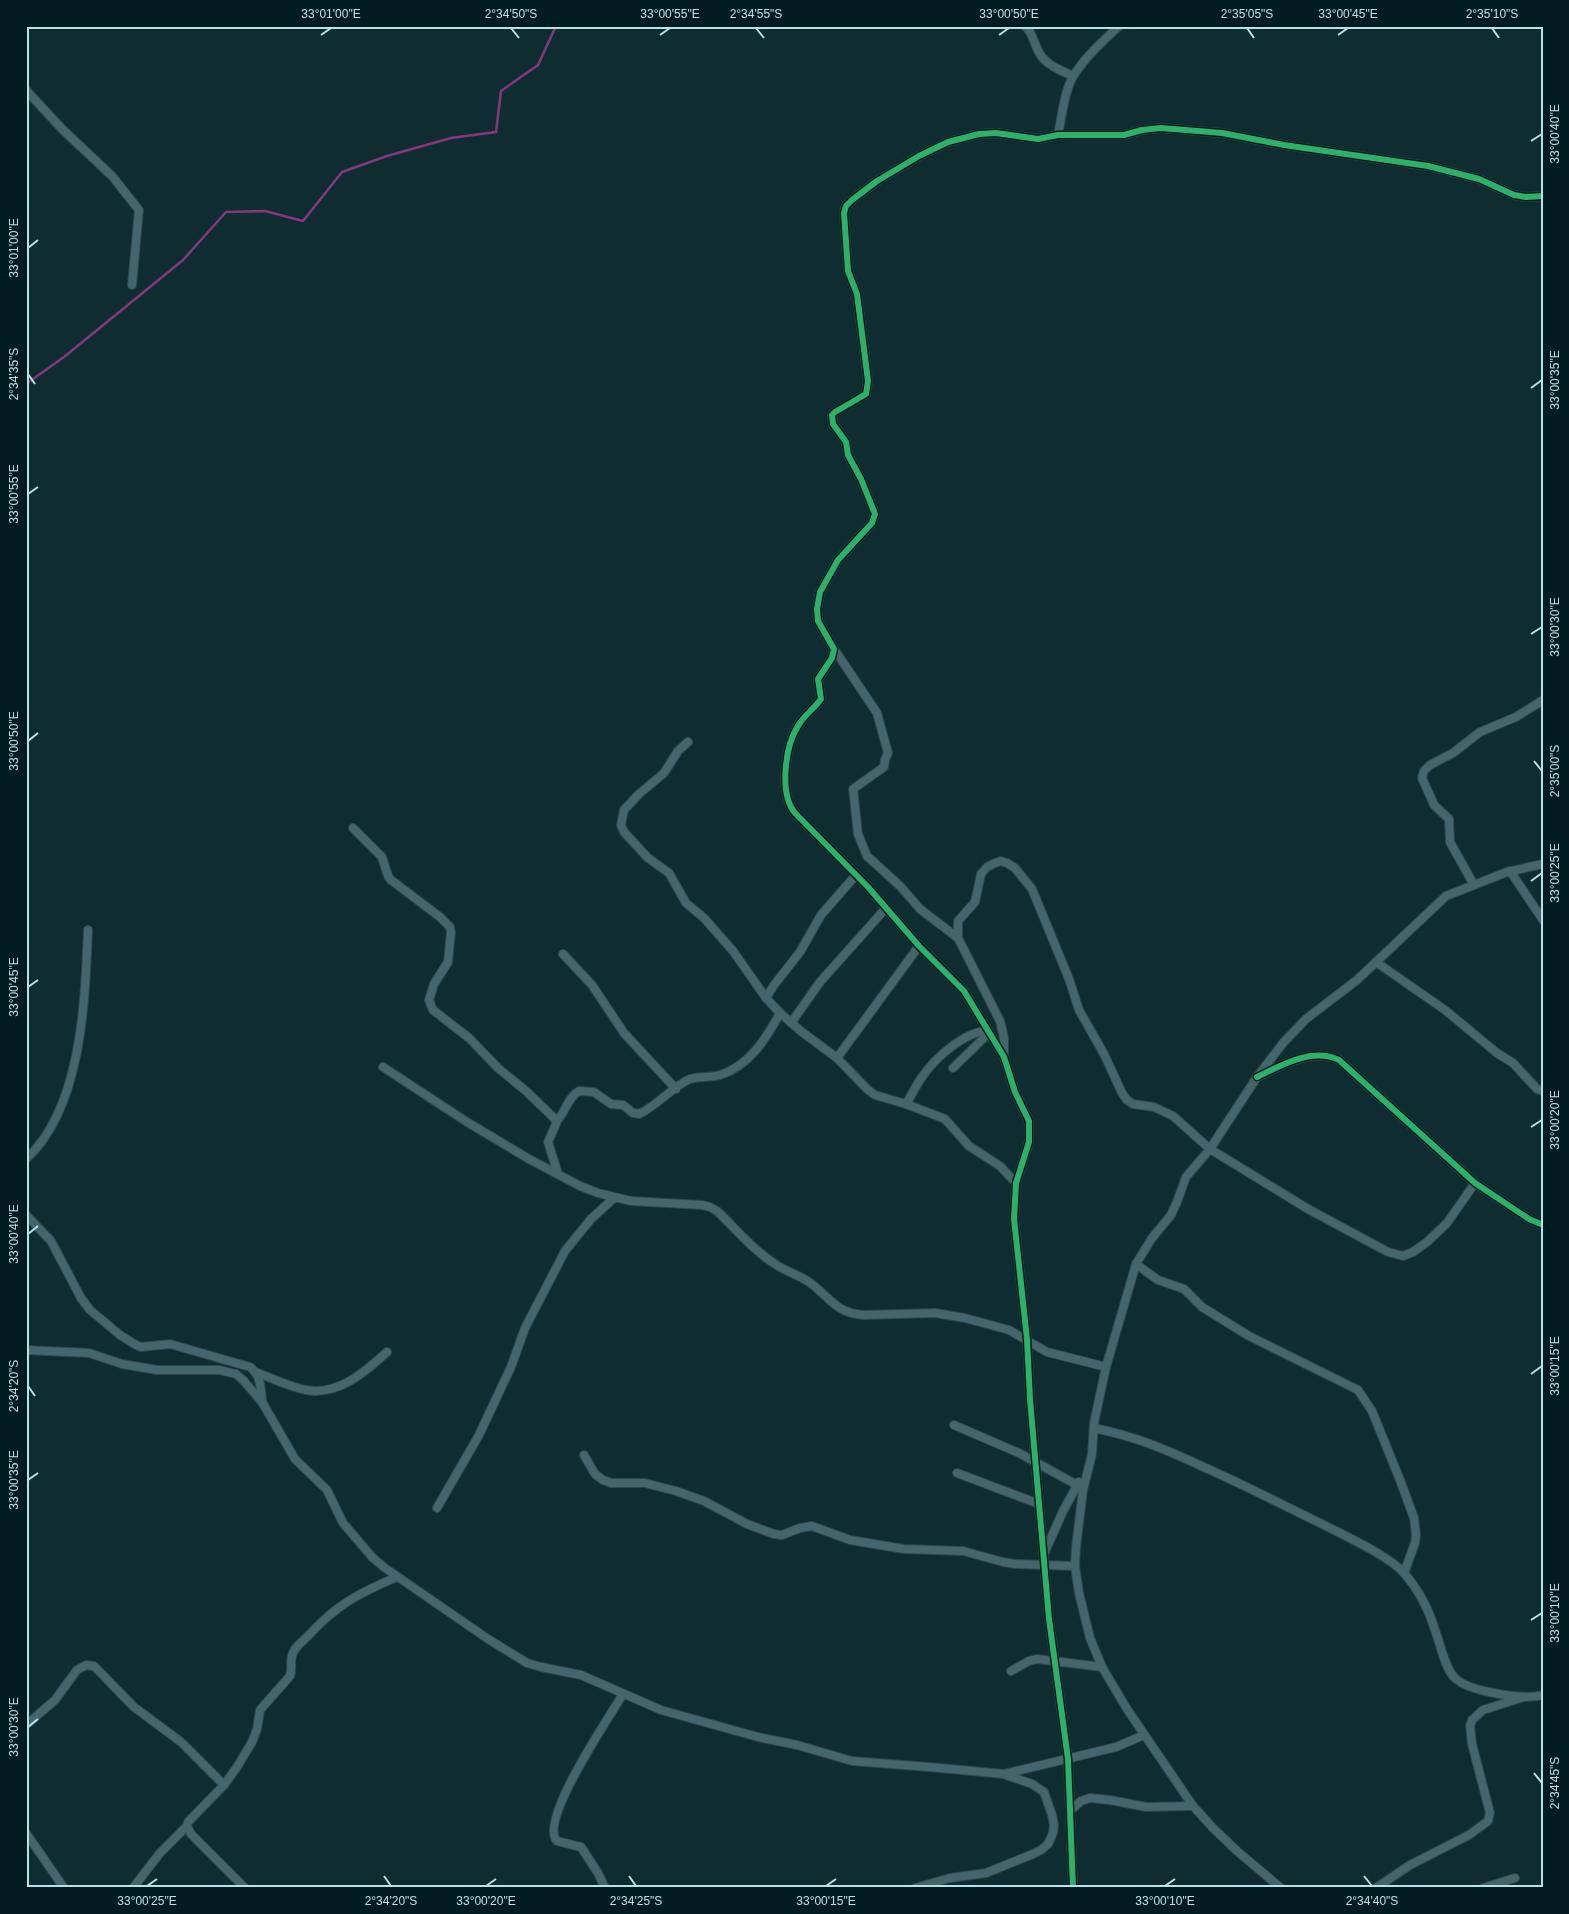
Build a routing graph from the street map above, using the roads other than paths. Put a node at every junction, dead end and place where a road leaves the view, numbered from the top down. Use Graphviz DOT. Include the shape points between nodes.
graph roads {
  1 [pos="1025,26"];
  2 [pos="1119,26"];
  3 [pos="1073,76"];
  4 [pos="26,90"];
  5 [pos="1058,135"];
  6 [pos="1543,196"];
  7 [pos="132,285"];
  8 [pos="834,649"];
  9 [pos="1543,700"];
  10 [pos="688,742"];
  11 [pos="353,828"];
  12 [pos="1543,864"];
  13 [pos="1510,871"];
  14 [pos="856,875"];
  15 [pos="1474,885"];
  16 [pos="886,908"];
  17 [pos="1543,920"];
  18 [pos="88,930"];
  19 [pos="958,938"];
  20 [pos="919,946"];
  21 [pos="563,954"];
  22 [pos="1376,962"];
  23 [pos="766,998"];
  24 [pos="780,1013"];
  25 [pos="792,1023"];
  26 [pos="989,1032"];
  27 [pos="1004,1057"];
  28 [pos="837,1058"];
  29 [pos="383,1068"];
  30 [pos="953,1068"];
  31 [pos="1257,1077"];
  32 [pos="676,1089"];
  33 [pos="1543,1091"];
  34 [pos="906,1104"];
  35 [pos="556,1122"];
  36 [pos="1210,1149"];
  37 [pos="26,1160"];
  38 [pos="558,1174"];
  39 [pos="1016,1183"];
  40 [pos="1475,1183"];
  41 [pos="614,1198"];
  42 [pos="26,1215"];
  43 [pos="1543,1226"];
  44 [pos="1136,1264"];
  45 [pos="1027,1339"];
  46 [pos="26,1350"];
  47 [pos="387,1352"];
  48 [pos="1106,1366"];
  49 [pos="255,1372"];
  50 [pos="262,1402"];
  51 [pos="954,1425"];
  52 [pos="1094,1428"];
  53 [pos="584,1455"];
  54 [pos="1035,1461"];
  55 [pos="1089,1465"];
  56 [pos="958,1473"];
  57 [pos="1077,1485"];
  58 [pos="1038,1504"];
  59 [pos="437,1508"];
  60 [pos="1044,1554"];
  61 [pos="1045,1566"];
  62 [pos="1075,1566"];
  63 [pos="1404,1573"];
  64 [pos="397,1577"];
  65 [pos="1054,1660"];
  66 [pos="1102,1666"];
  67 [pos="1011,1671"];
  68 [pos="623,1694"];
  69 [pos="1543,1695"];
  70 [pos="1526,1696"];
  71 [pos="26,1725"];
  72 [pos="1144,1735"];
  73 [pos="1068,1759"];
  74 [pos="1004,1774"];
  75 [pos="224,1785"];
  76 [pos="1193,1806"];
  77 [pos="1071,1810"];
  78 [pos="187,1826"];
  79 [pos="26,1833"];
  80 [pos="1515,1878"];
  81 [pos="64,1888"];
  82 [pos="134,1888"];
  83 [pos="245,1888"];
  84 [pos="605,1888"];
  85 [pos="915,1888"];
  86 [pos="1073,1888"];
  87 [pos="1281,1888"];
  88 [pos="1376,1888"];
  89 [pos="1483,1888"];
  1 -- 3 [label="street" via="1043,59"];
  2 -- 3 [label="street"];
  3 -- 5 [label="street"];
  4 -- 7 [label="street" via="62,130 112,176 139,210"];
  5 -- 6 [label="street" via="1110,136 1161,128 1222,133 1428,166 1479,179 1514,195"];
  5 -- 8 [label="street" via="1038,139 979,134 948,142 877,181 846,206 848,271 859,305 868,388 862,398 835,412 832,420 846,442 848,455 875,514 872,523 838,560 820,592 818,621"];
  8 -- 14 [label="street" via="818,679 821,699 804,716 790,741 786,755 787,787 792,809"];
  8 -- 19 [label="street" via="877,712 888,753 884,767 853,789 862,846 867,856 920,909"];
  9 -- 15 [label="street" via="1516,717 1480,732 1424,771 1424,786 1434,805 1448,819 1450,842"];
  10 -- 23 [label="street" via="658,779 628,805 621,825 640,850 669,873 686,903 733,951"];
  11 -- 35 [label="street" via="382,857 388,876 450,927 448,962 434,984 429,1000 433,1010 469,1038"];
  12 -- 13 [label="street"];
  13 -- 15 [label="street"];
  13 -- 17 [label="street"];
  14 -- 16 [label="street"];
  14 -- 23 [label="street" via="821,915 800,952"];
  15 -- 22 [label="street" via="1443,898"];
  16 -- 20 [label="street"];
  16 -- 25 [label="street" via="820,982"];
  18 -- 37 [label="street" via="85,1005 69,1084 57,1115"];
  19 -- 27 [label="street" via="1000,1022"];
  19 -- 36 [label="street" via="958,920 975,902 981,874 995,863 1007,863 1024,878 1038,901 1085,1024 1104,1054 1122,1093 1133,1104 1154,1107 1173,1116"];
  20 -- 26 [label="street" via="964,991"];
  20 -- 28 [label="street"];
  21 -- 32 [label="street" via="592,985 624,1032"];
  22 -- 31 [label="street" via="1346,990 1298,1026"];
  22 -- 33 [label="street" via="1445,1010 1513,1063 1537,1090"];
  23 -- 24 [label="street"];
  24 -- 25 [label="street"];
  24 -- 32 [label="street" via="759,1047 745,1061 722,1075 691,1079"];
  25 -- 28 [label="street"];
  26 -- 27 [label="street"];
  26 -- 30 [label="street"];
  26 -- 34 [label="street" via="973,1033 943,1055 922,1076"];
  27 -- 39 [label="street" via="1030,1128"];
  28 -- 34 [label="street" via="875,1095"];
  29 -- 38 [label="street" via="467,1122"];
  31 -- 36 [label="street"];
  31 -- 40 [label="street" via="1298,1059 1322,1055 1339,1060"];
  32 -- 35 [label="street" via="639,1114 623,1105 611,1104 594,1092 580,1091 570,1099"];
  34 -- 39 [label="street" via="945,1119 969,1146 1000,1166"];
  35 -- 38 [label="street" via="548,1142"];
  36 -- 40 [label="street" via="1308,1209 1388,1252 1403,1256 1427,1242 1447,1223"];
  36 -- 44 [label="street" via="1186,1176 1170,1215"];
  38 -- 41 [label="street"];
  39 -- 45 [label="street" via="1014,1219"];
  40 -- 43 [label="street"];
  41 -- 45 [label="street" via="710,1207 764,1256 808,1281 844,1311 864,1315 935,1313 988,1324"];
  41 -- 59 [label="street" via="591,1219 565,1251 525,1328 511,1367 479,1435"];
  42 -- 49 [label="street" via="51,1241 90,1310 130,1342 141,1347 159,1344 183,1347 242,1364"];
  44 -- 48 [label="street"];
  44 -- 63 [label="street" via="1158,1280 1184,1288 1202,1307 1249,1336 1358,1390 1372,1411 1414,1518 1415,1543"];
  45 -- 48 [label="street" via="1047,1352"];
  45 -- 54 [label="street"];
  46 -- 50 [label="street" via="89,1353 122,1364 157,1370 228,1372 243,1380"];
  47 -- 49 [label="street" via="344,1384 320,1392"];
  48 -- 52 [label="street"];
  49 -- 50 [label="street"];
  50 -- 64 [label="street" via="295,1459 327,1490 343,1523 372,1557"];
  51 -- 54 [label="street"];
  52 -- 55 [label="street"];
  52 -- 63 [label="street" via="1151,1443 1242,1484 1344,1535"];
  53 -- 61 [label="street" via="595,1474 603,1480 644,1483 676,1491 774,1534 812,1526 850,1540 904,1549 963,1551 1003,1562"];
  54 -- 57 [label="street"];
  54 -- 58 [label="street"];
  55 -- 57 [label="street"];
  55 -- 62 [label="street" via="1083,1490"];
  56 -- 58 [label="street"];
  57 -- 60 [label="street"];
  58 -- 60 [label="street"];
  60 -- 61 [label="street"];
  61 -- 62 [label="street"];
  61 -- 65 [label="street"];
  62 -- 66 [label="street" via="1084,1617"];
  63 -- 70 [label="street" via="1429,1613 1454,1678 1481,1690"];
  64 -- 68 [label="street" via="527,1662 580,1675"];
  64 -- 75 [label="street" via="367,1589 341,1605 296,1648 290,1676 260,1710 252,1742"];
  65 -- 66 [label="street"];
  65 -- 67 [label="street" via="1029,1661"];
  65 -- 73 [label="street"];
  66 -- 72 [label="street"];
  68 -- 74 [label="street" via="668,1712 852,1762"];
  68 -- 84 [label="street" via="572,1778 553,1830 557,1841 575,1844 585,1851"];
  69 -- 70 [label="street"];
  70 -- 88 [label="street" via="1483,1710 1470,1726 1490,1813 1488,1821 1469,1836 1410,1865"];
  71 -- 75 [label="street" via="55,1700 77,1670 86,1665 94,1666 134,1707 181,1742"];
  72 -- 73 [label="street" via="1116,1748"];
  72 -- 76 [label="street"];
  73 -- 74 [label="street"];
  73 -- 77 [label="street"];
  74 -- 85 [label="street" via="1044,1792 1054,1825 1048,1844 1033,1854 986,1873 950,1878"];
  75 -- 78 [label="street"];
  76 -- 77 [label="street" via="1146,1807 1090,1798"];
  76 -- 87 [label="street" via="1236,1851"];
  77 -- 86 [label="street"];
  78 -- 82 [label="street" via="160,1853"];
  78 -- 83 [label="street"];
  79 -- 81 [label="street"];
  80 -- 89 [label="street"];
}
